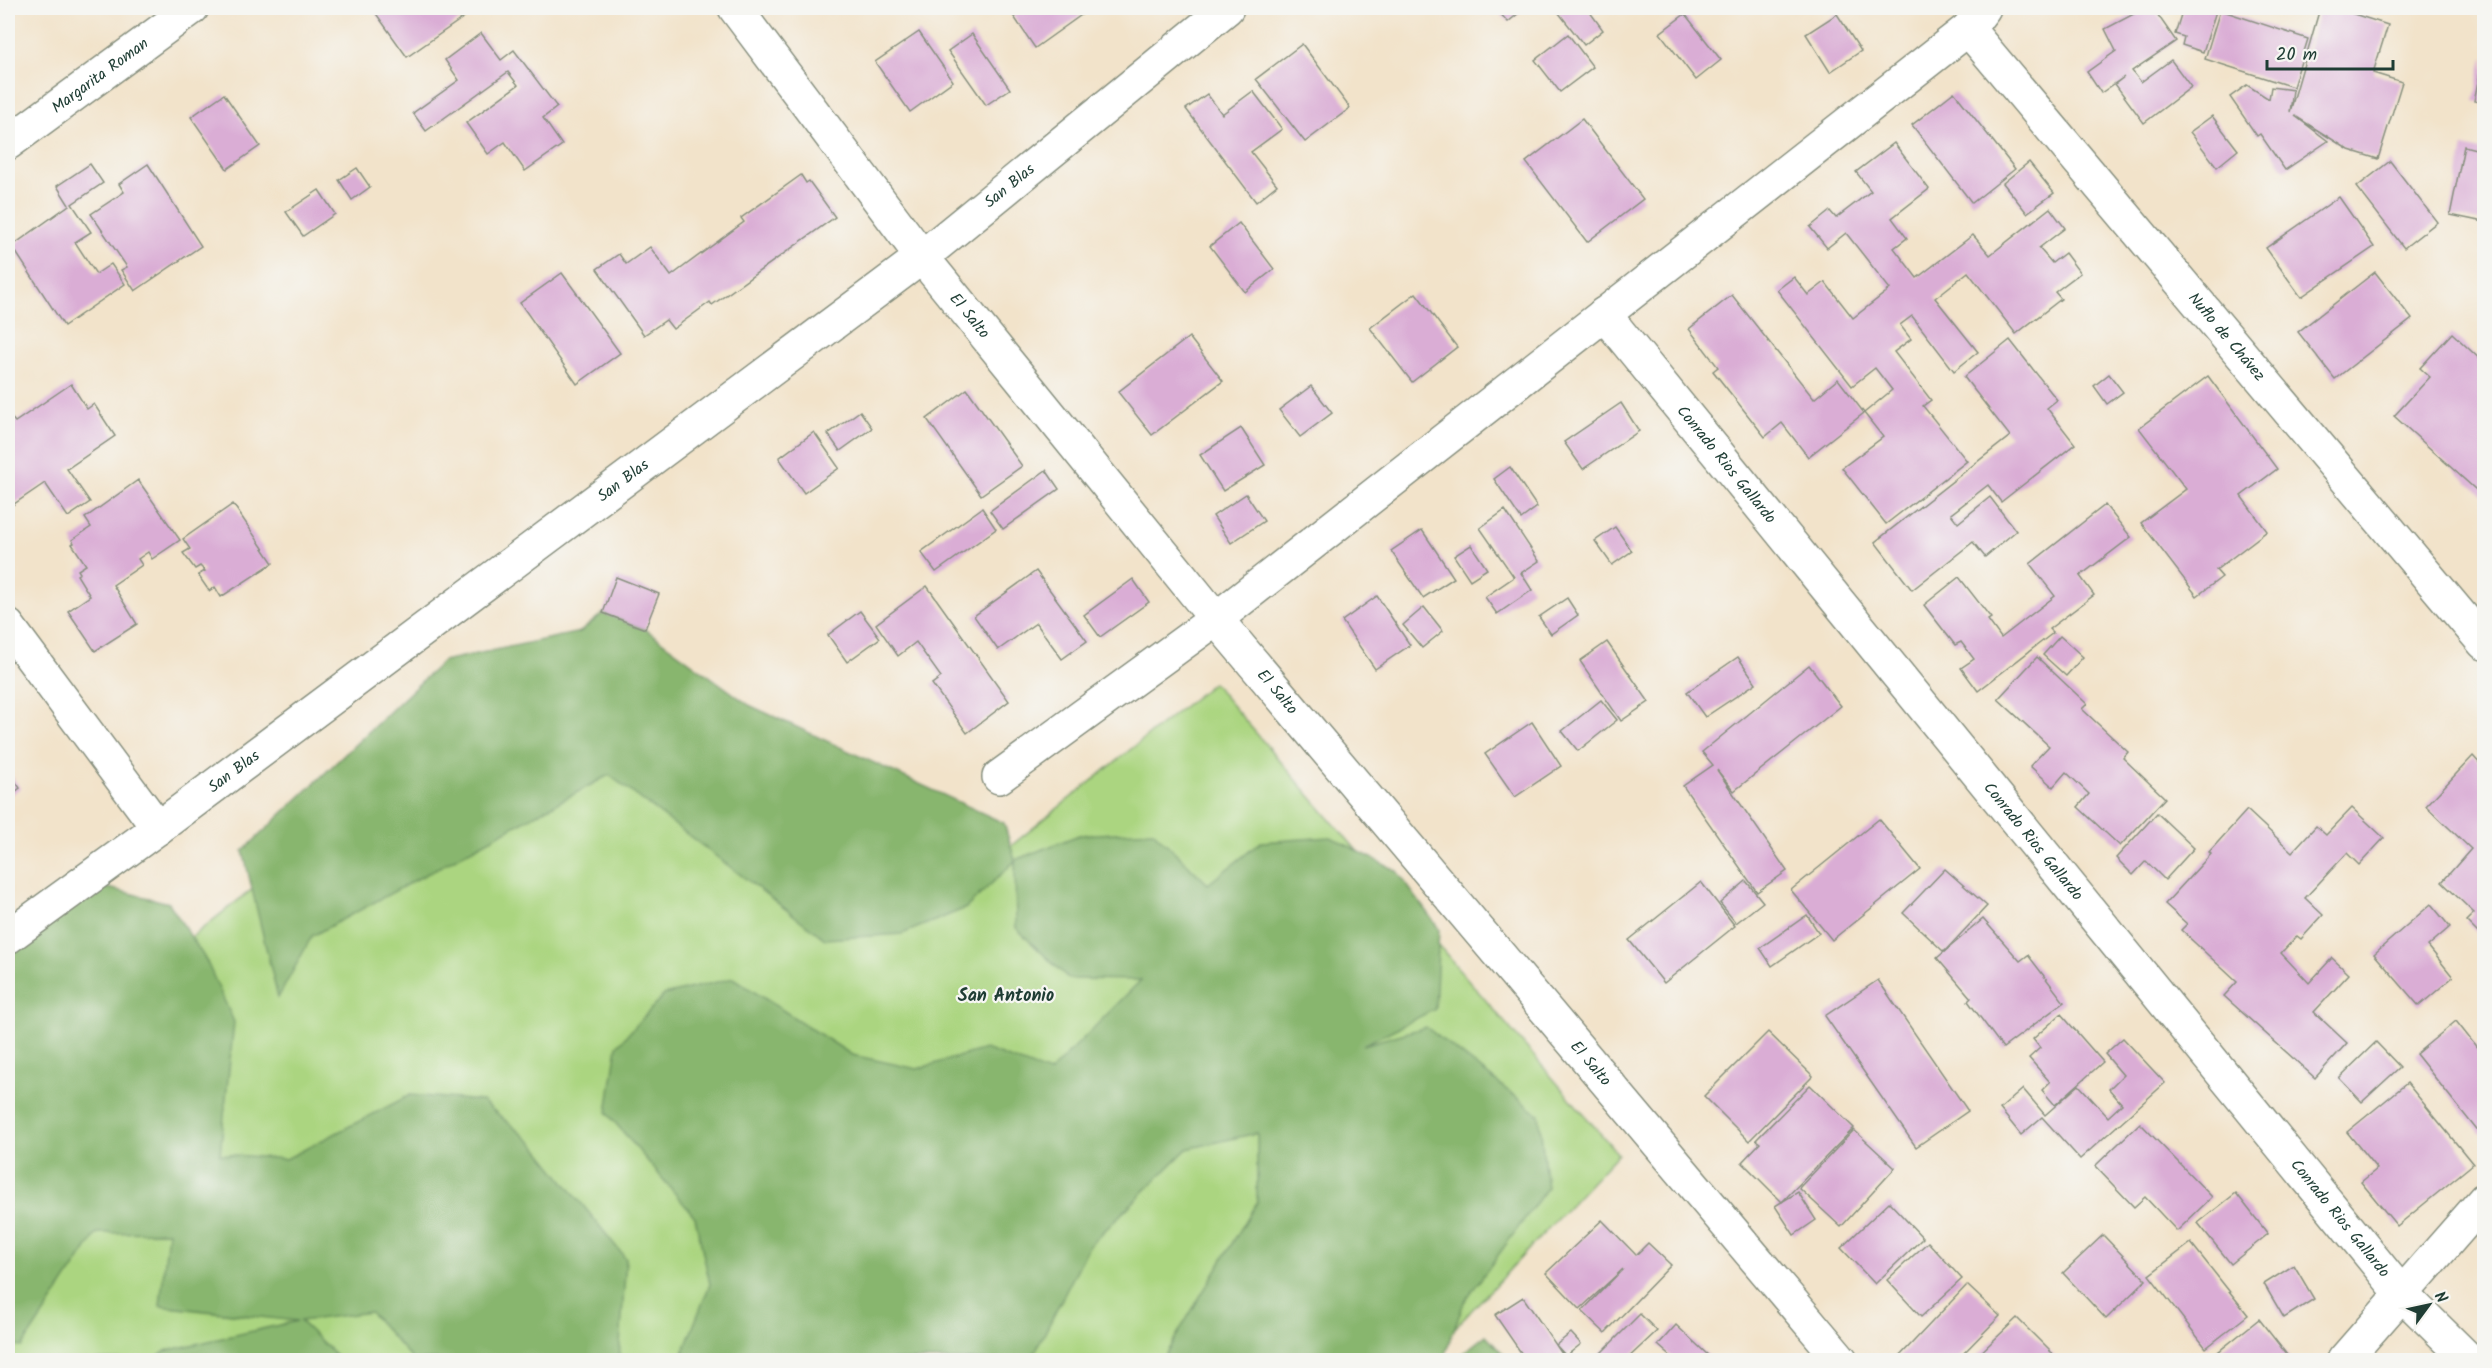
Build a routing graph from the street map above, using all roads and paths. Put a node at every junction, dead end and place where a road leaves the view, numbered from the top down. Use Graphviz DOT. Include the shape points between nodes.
graph roads {
  1 [pos="192,8"];
  2 [pos="735,8"];
  3 [pos="1227,8"];
  4 [pos="1976,18"];
  5 [pos="8,143"];
  6 [pos="922,257"];
  7 [pos="1604,314"];
  8 [pos="1216,620"];
  9 [pos="8,626"];
  10 [pos="2484,644"];
  11 [pos="999,777"];
  12 [pos="158,828"];
  13 [pos="8,937"];
  14 [pos="2484,1200"];
  15 [pos="2401,1293"];
  16 [pos="1841,1360"];
  17 [pos="2344,1360"];
  18 [pos="2469,1360"];
  1 -- 5 [label="street, Margarita Roman"];
  2 -- 6 [label="street, El Salto"];
  3 -- 6 [label="street, San Blas"];
  4 -- 7 [label="street"];
  4 -- 10 [label="street, Nuflo de Chávez"];
  6 -- 8 [label="street, El Salto"];
  6 -- 12 [label="street, San Blas"];
  7 -- 8 [label="street"];
  7 -- 15 [label="street, Conrado Rios Gallardo"];
  8 -- 11 [label="street"];
  8 -- 16 [label="street, El Salto"];
  9 -- 12 [label="street"];
  12 -- 13 [label="street, San Blas"];
  14 -- 15 [label="street"];
  15 -- 17 [label="street"];
  15 -- 18 [label="street, Conrado Rios Gallardo"];
}
